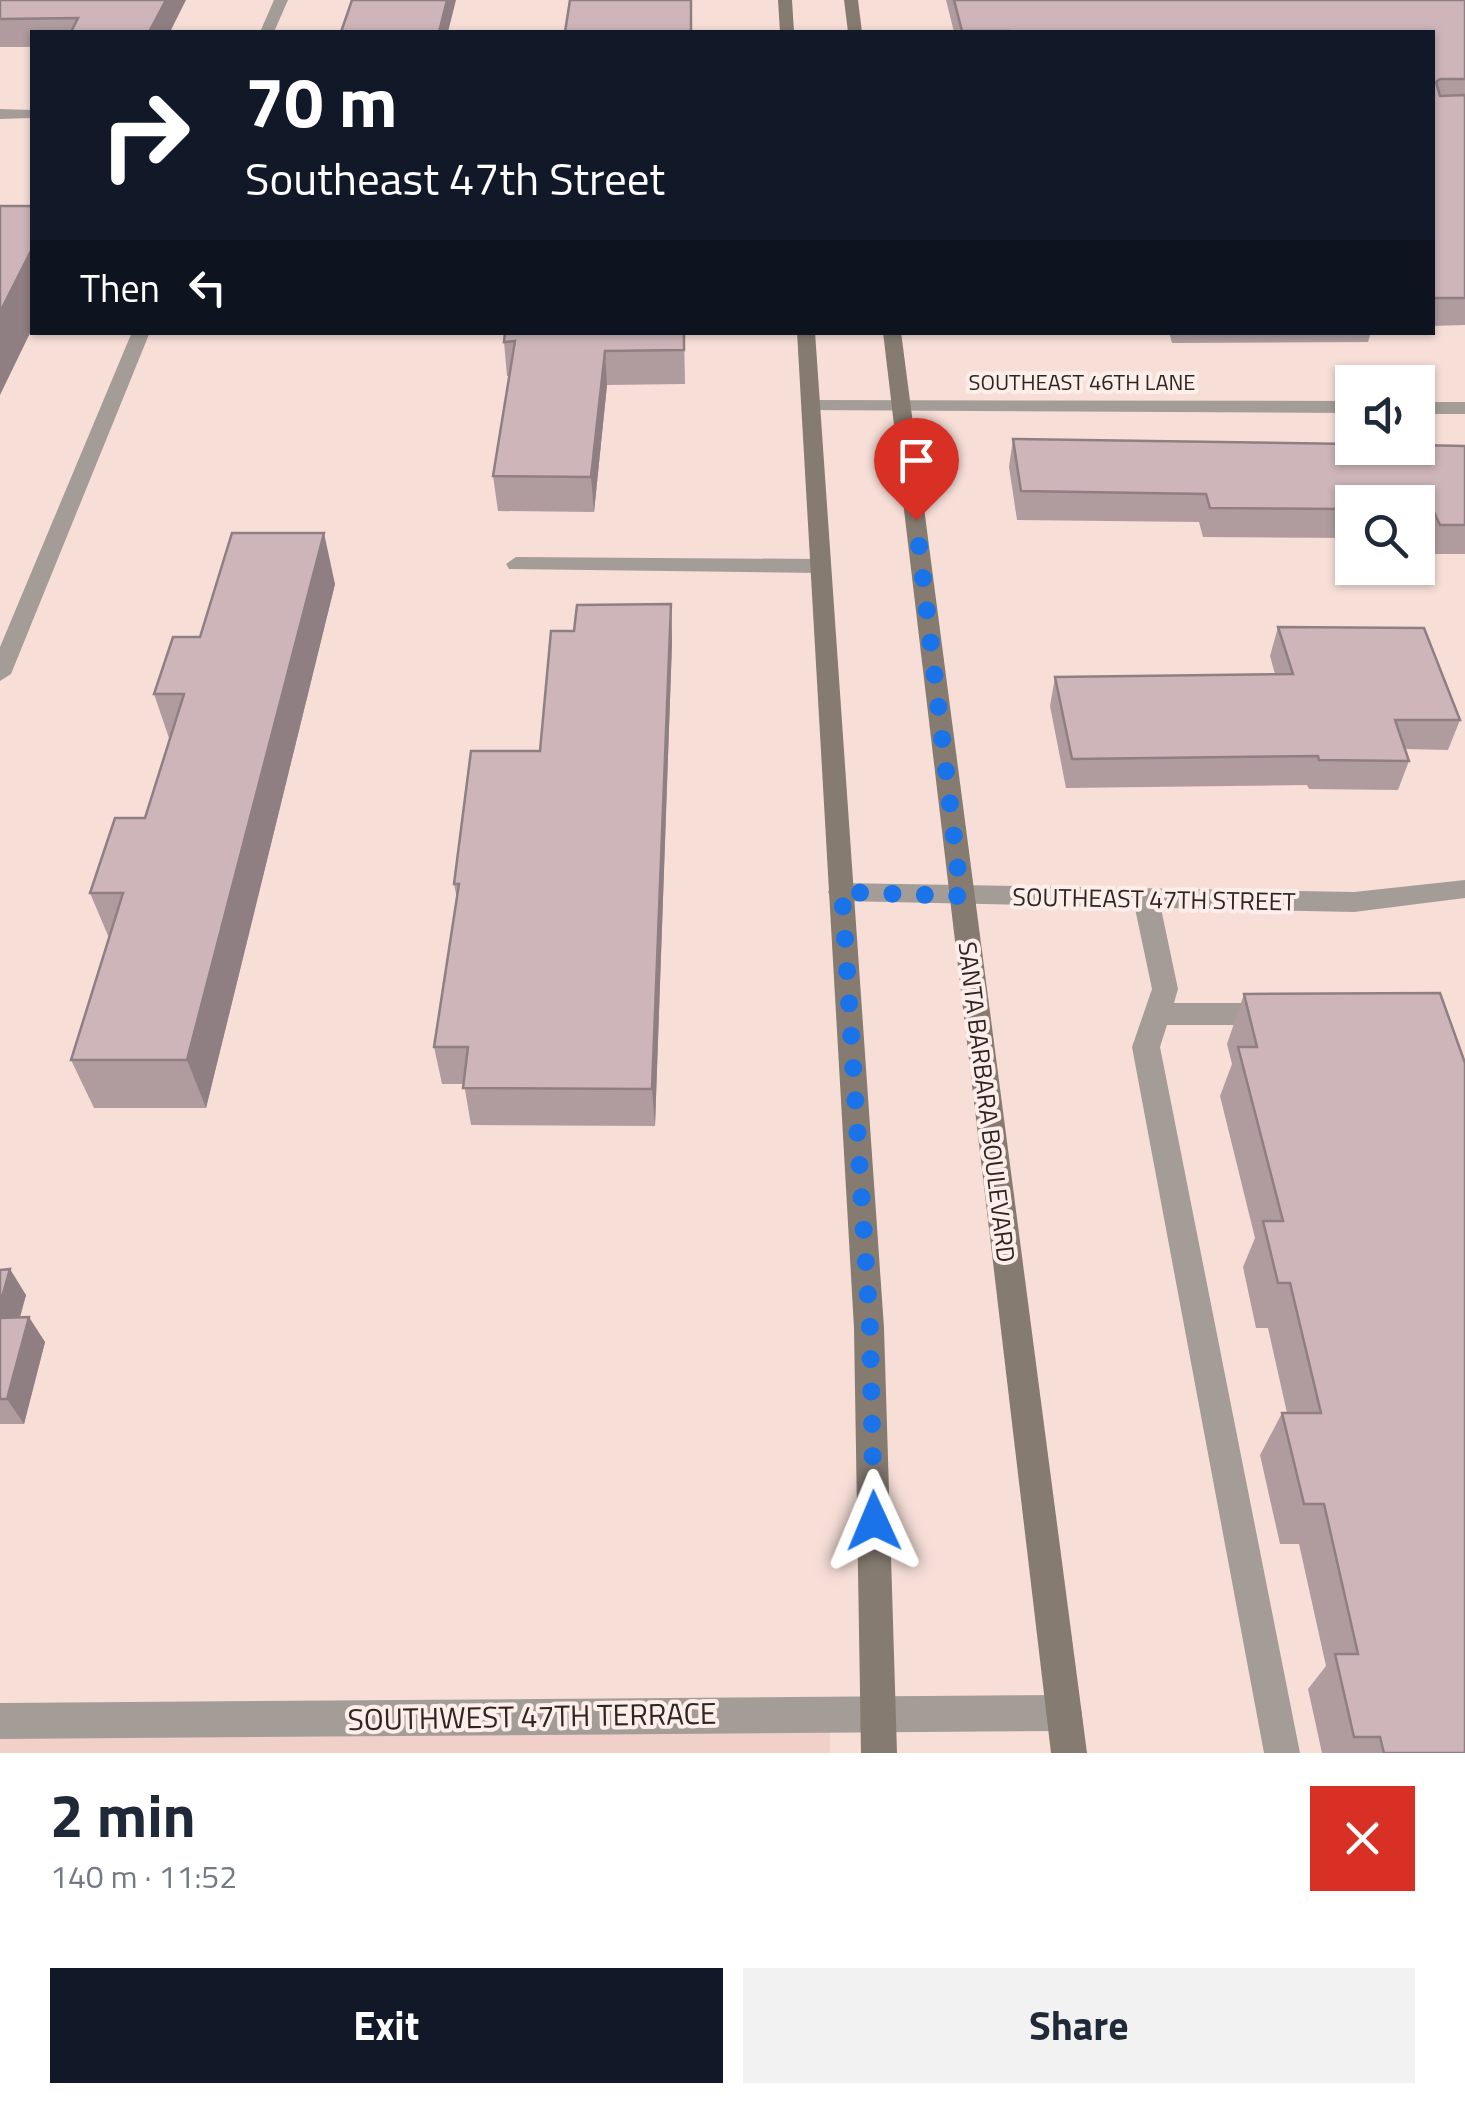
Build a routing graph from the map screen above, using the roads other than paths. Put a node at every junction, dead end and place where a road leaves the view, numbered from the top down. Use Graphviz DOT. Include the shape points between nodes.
graph roads {
  1 [pos="281,0"];
  2 [pos="785,0"];
  3 [pos="850,0"];
  4 [pos="268,30"];
  5 [pos="787,30"];
  6 [pos="855,30"];
  7 [pos="0,114"];
  8 [pos="30,114"];
  9 [pos="141,335"];
  10 [pos="806,335"];
  11 [pos="892,335"];
  12 [pos="811,406"];
  13 [pos="902,407"];
  14 [pos="1335,408"];
  15 [pos="1435,408"];
  16 [pos="1465,408"];
  17 [pos="516,564"];
  18 [pos="821,566"];
  19 [pos="0,674"];
  20 [pos="1465,889"];
  21 [pos="842,892"];
  22 [pos="961,896"];
  23 [pos="1146,899"];
  24 [pos="1156,1014"];
  25 [pos="1289,1014"];
  26 [pos="878,1713"];
  27 [pos="1064,1713"];
  28 [pos="0,1721"];
  29 [pos="879,1753"];
  30 [pos="1068,1753"];
  31 [pos="1282,1753"];
  1 -- 4 [label="street"];
  2 -- 5 [label="main road"];
  3 -- 6 [label="main road"];
  7 -- 8 [label="street"];
  9 -- 19 [label="street"];
  10 -- 12 [label="main road"];
  11 -- 13 [label="main road, SANTA BARBARA BOULEVARD"];
  12 -- 13 [label="street, SOUTHEAST 46TH LANE"];
  12 -- 18 [label="main road"];
  13 -- 14 [label="street, SOUTHEAST 46TH LANE"];
  13 -- 22 [label="main road, SANTA BARBARA BOULEVARD"];
  15 -- 16 [label="street"];
  17 -- 18 [label="street"];
  18 -- 21 [label="main road"];
  20 -- 23 [label="street, SOUTHEAST 47TH STREET" via="1354,902"];
  21 -- 22 [label="street, SOUTHEAST 47TH STREET"];
  21 -- 26 [label="main road" via="870,1328"];
  22 -- 23 [label="street, SOUTHEAST 47TH STREET"];
  22 -- 27 [label="main road, SANTA BARBARA BOULEVARD"];
  23 -- 24 [label="street" via="1165,989"];
  24 -- 25 [label="street"];
  24 -- 31 [label="street" via="1146,1047"];
  26 -- 27 [label="street, SOUTHWEST 47TH TERRACE"];
  26 -- 28 [label="street, SOUTHWEST 47TH TERRACE"];
  26 -- 29 [label="main road"];
  27 -- 30 [label="main road, SANTA BARBARA BOULEVARD"];
}
